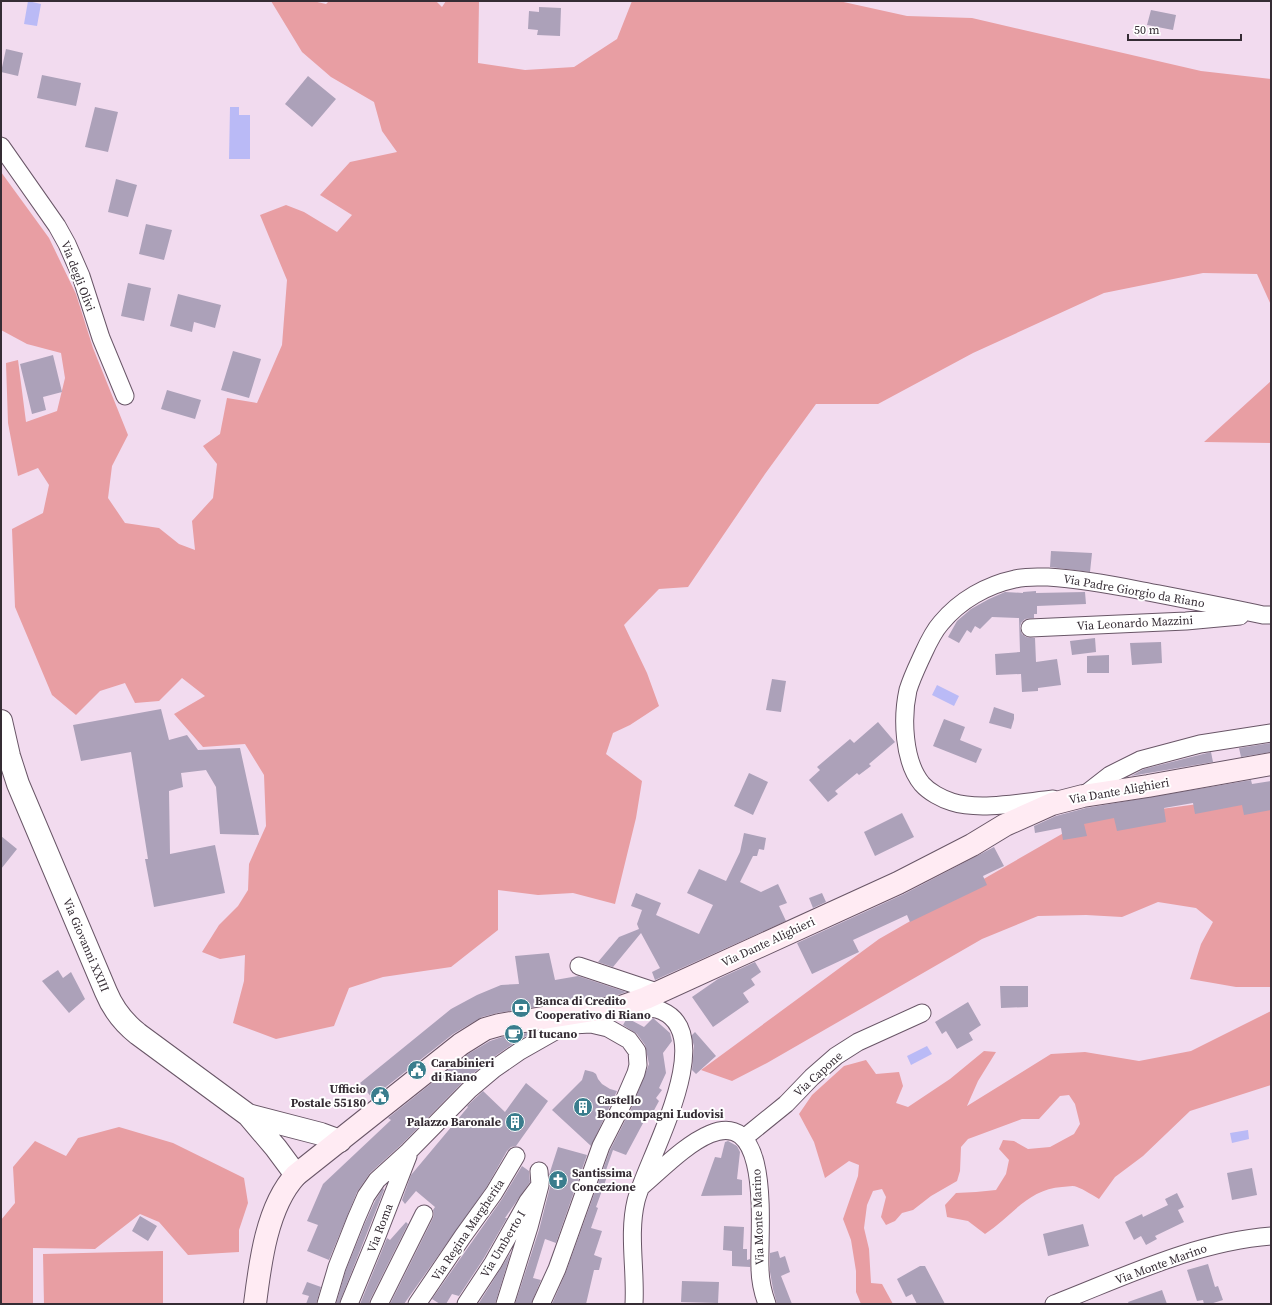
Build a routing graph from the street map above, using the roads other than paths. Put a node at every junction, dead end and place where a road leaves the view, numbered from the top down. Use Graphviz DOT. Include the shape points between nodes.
graph roads {
  1 [pos="1,146"];
  2 [pos="125,396"];
  3 [pos="1267,615"];
  4 [pos="1030,628"];
  5 [pos="1,721"];
  6 [pos="1271,733"];
  7 [pos="1271,764"];
  8 [pos="1083,796"];
  9 [pos="579,966"];
  10 [pos="660,992"];
  11 [pos="618,1008"];
  12 [pos="922,1014"];
  13 [pos="569,1022"];
  14 [pos="248,1115"];
  15 [pos="744,1138"];
  16 [pos="340,1141"];
  17 [pos="409,1151"];
  18 [pos="516,1156"];
  19 [pos="296,1175"];
  20 [pos="640,1188"];
  21 [pos="424,1214"];
  22 [pos="1271,1236"];
  23 [pos="255,1304"];
  24 [pos="326,1304"];
  25 [pos="349,1304"];
  26 [pos="379,1304"];
  27 [pos="417,1304"];
  28 [pos="466,1304"];
  29 [pos="505,1304"];
  30 [pos="541,1304"];
  31 [pos="634,1304"];
  32 [pos="767,1304"];
  33 [pos="1054,1304"];
  1 -- 2 [label="street, Via degli Olivi" via="67,244"];
  3 -- 4 [label="street, Via Leonardo Mazzini"];
  3 -- 8 [label="street, Via Padre Giorgio da Riano" via="1101,583 1034,577 1017,578 989,587 976,593 947,616 930,639 912,679 906,700 906,741 915,772 922,783 943,799 967,805 997,805"];
  5 -- 14 [label="street, Via Giovanni XXIII" via="18,784 114,1008 138,1034"];
  6 -- 8 [label="street" via="1200,744 1140,760 1110,775"];
  7 -- 8 [label="main road, Via Dante Alighieri"];
  8 -- 10 [label="main road, Via Dante Alighieri" via="1052,804 1017,819 898,883"];
  9 -- 10 [label="street"];
  10 -- 11 [label="main road, Via Dante Alighieri"];
  11 -- 13 [label="main road, Via Dante Alighieri"];
  11 -- 20 [label="street" via="654,1008 666,1013 679,1027 683,1044 681,1077 677,1092"];
  12 -- 15 [label="street, Via Capone" via="858,1042 836,1056 786,1104"];
  13 -- 16 [label="main road, Via Dante Alighieri" via="499,1024 480,1032 461,1044"];
  13 -- 17 [label="street" via="520,1051 485,1076"];
  13 -- 30 [label="street" via="597,1025 622,1035 635,1047 638,1065 623,1103 601,1146 557,1269"];
  14 -- 16 [label="street, Via Giovanni XXIII"];
  14 -- 19 [label="street, Via Giovanni XXIII"];
  15 -- 20 [label="street" via="732,1132 710,1134 686,1149"];
  15 -- 32 [label="street, Via Monte Marino" via="752,1150 757,1172 761,1282"];
  16 -- 19 [label="main road, Via Dante Alighieri"];
  17 -- 24 [label="street" via="378,1180 366,1196 337,1267"];
  17 -- 25 [label="street, Via Roma"];
  18 -- 27 [label="street, Via Regina Margherita" via="494,1193"];
  19 -- 23 [label="main road, Via Dante Alighieri" via="280,1197 270,1223"];
  20 -- 31 [label="street" via="632,1232"];
  21 -- 26 [label="street"];
  22 -- 33 [label="street, Via Monte Marino" via="1231,1241 1184,1254"];
  28 -- 29 [label="street, Via Umberto I" via="493,1263 539,1178 529,1227"];
}
